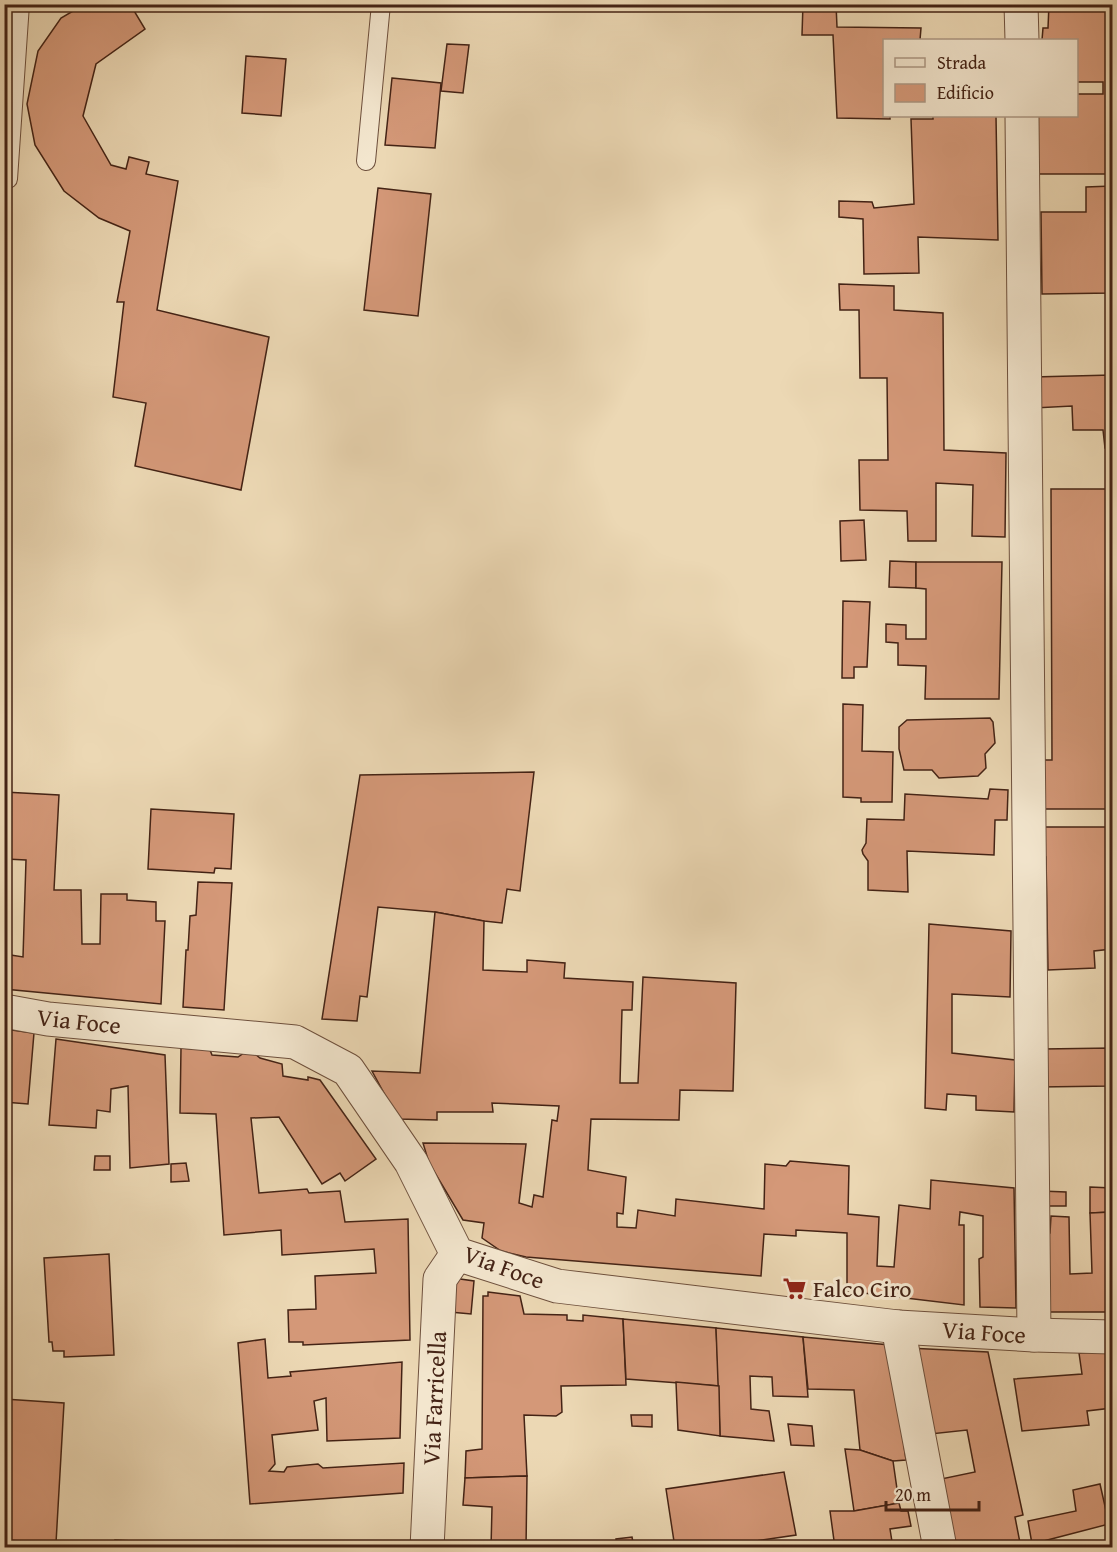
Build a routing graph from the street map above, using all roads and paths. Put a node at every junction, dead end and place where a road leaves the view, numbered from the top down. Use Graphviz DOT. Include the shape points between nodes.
graph roads {
  1 [pos="20,4"];
  2 [pos="381,4"];
  3 [pos="1021,4"];
  4 [pos="1022,39"];
  5 [pos="1022,117"];
  6 [pos="366,161"];
  7 [pos="8,179"];
  8 [pos="4,1011"];
  9 [pos="457,1254"];
  10 [pos="898,1327"];
  11 [pos="1034,1335"];
  12 [pos="1113,1337"];
  13 [pos="427,1548"];
  14 [pos="940,1548"];
  1 -- 7 [label="lane"];
  2 -- 6 [label="lane"];
  3 -- 4 [label="street"];
  5 -- 11 [label="street"];
  8 -- 9 [label="street, Via Foce" via="48,1019 295,1042 348,1070 411,1162"];
  9 -- 10 [label="street, Via Foce" via="557,1286"];
  9 -- 13 [label="street, Via Farricella" via="440,1280"];
  10 -- 11 [label="street, Via Foce"];
  10 -- 14 [label="street"];
  11 -- 12 [label="street, Via Foce"];
}
